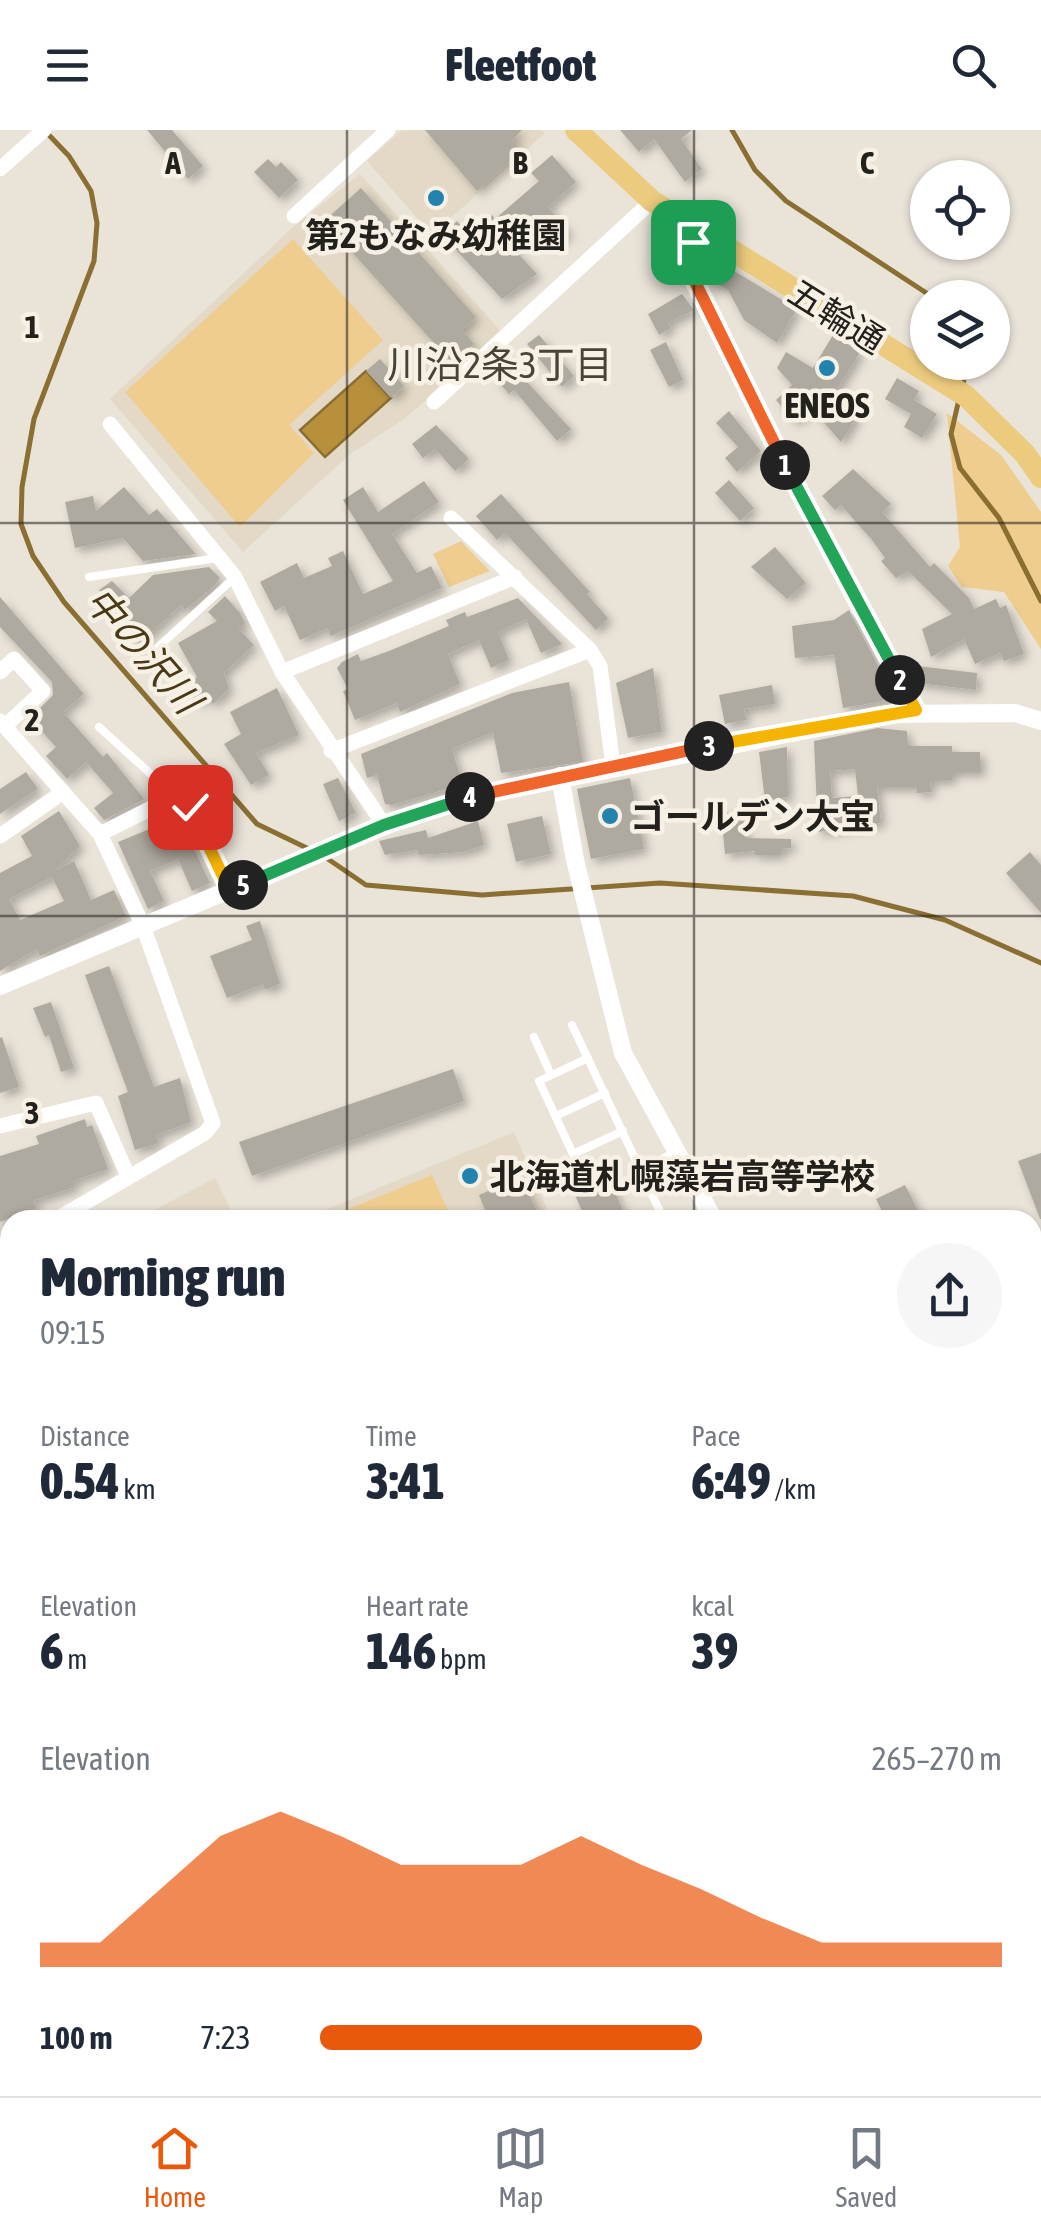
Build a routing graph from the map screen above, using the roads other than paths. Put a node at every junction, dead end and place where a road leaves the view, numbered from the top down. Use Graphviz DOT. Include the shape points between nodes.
graph roads {
  1 [pos="44,130"];
  2 [pos="388,130"];
  3 [pos="576,130"];
  4 [pos="0,169"];
  5 [pos="652,201"];
  6 [pos="294,216"];
  7 [pos="695,229"];
  8 [pos="434,402"];
  9 [pos="110,424"];
  10 [pos="1041,477"];
  11 [pos="451,518"];
  12 [pos="219,558"];
  13 [pos="89,577"];
  14 [pos="235,577"];
  15 [pos="515,577"];
  16 [pos="155,650"];
  17 [pos="590,650"];
  18 [pos="0,672"];
  19 [pos="282,672"];
  20 [pos="916,710"];
  21 [pos="1041,721"];
  22 [pos="2,723"];
  23 [pos="99,727"];
  24 [pos="331,751"];
  25 [pos="614,766"];
  26 [pos="560,776"];
  27 [pos="64,792"];
  28 [pos="175,796"];
  29 [pos="384,825"];
  30 [pos="100,834"];
  31 [pos="0,836"];
  32 [pos="230,891"];
  33 [pos="143,926"];
  34 [pos="0,986"];
  35 [pos="572,1025"];
  36 [pos="534,1037"];
  37 [pos="588,1058"];
  38 [pos="552,1075"];
  39 [pos="604,1093"];
  40 [pos="556,1116"];
  41 [pos="0,1126"];
  42 [pos="622,1132"];
  43 [pos="676,1150"];
  44 [pos="641,1170"];
  45 [pos="128,1176"];
  46 [pos="71,1210"];
  47 [pos="659,1210"];
  48 [pos="709,1210"];
  1 -- 4 [label="street"];
  2 -- 6 [label="street"];
  3 -- 5 [label="main road, 五輪通"];
  5 -- 7 [label="main road, 五輪通"];
  5 -- 8 [label="street"];
  7 -- 10 [label="main road, 五輪通" via="966,396"];
  7 -- 20 [label="street" via="695,282"];
  9 -- 12 [label="street"];
  11 -- 15 [label="street"];
  12 -- 13 [label="lane"];
  12 -- 14 [label="street"];
  14 -- 16 [label="lane"];
  14 -- 19 [label="street"];
  15 -- 17 [label="street"];
  15 -- 19 [label="street"];
  17 -- 24 [label="street"];
  17 -- 25 [label="street" via="600,666"];
  18 -- 22 [label="street" via="14,659 43,691"];
  19 -- 24 [label="street"];
  20 -- 21 [label="street" via="1015,713"];
  20 -- 25 [label="street"];
  22 -- 27 [label="street"];
  23 -- 28 [label="lane"];
  24 -- 29 [label="street"];
  25 -- 26 [label="street"];
  26 -- 29 [label="street"];
  26 -- 43 [label="street" via="624,1052"];
  27 -- 30 [label="street"];
  27 -- 31 [label="street"];
  28 -- 30 [label="street"];
  28 -- 32 [label="street" via="190,807"];
  29 -- 32 [label="street"];
  30 -- 33 [label="street"];
  32 -- 33 [label="street"];
  33 -- 34 [label="street"];
  33 -- 45 [label="street" via="212,1123"];
  35 -- 37 [label="lane"];
  36 -- 38 [label="lane"];
  37 -- 38 [label="lane"];
  37 -- 39 [label="lane"];
  38 -- 40 [label="lane" via="539,1080"];
  39 -- 40 [label="lane"];
  39 -- 42 [label="lane"];
  40 -- 42 [label="lane" via="574,1154"];
  41 -- 45 [label="street" via="96,1102"];
  42 -- 44 [label="lane"];
  43 -- 44 [label="lane"];
  43 -- 48 [label="street"];
  44 -- 47 [label="lane"];
  45 -- 46 [label="street"];
}
